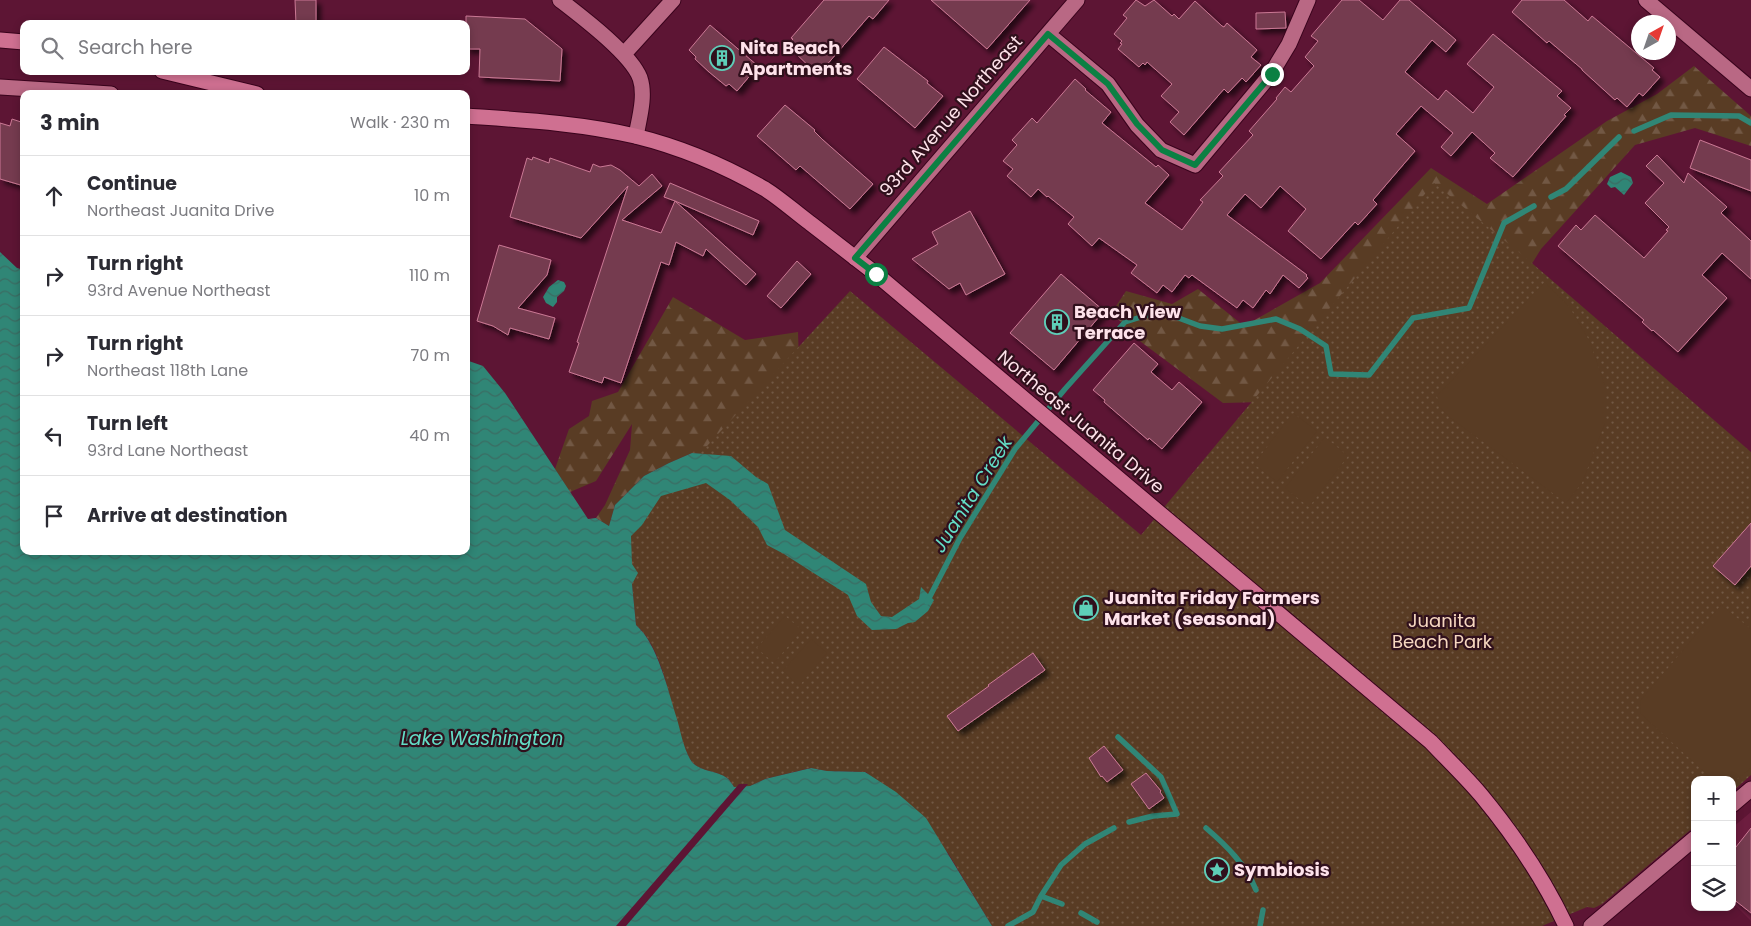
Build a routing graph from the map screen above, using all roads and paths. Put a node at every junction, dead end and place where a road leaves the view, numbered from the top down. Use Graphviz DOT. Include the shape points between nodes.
graph roads {
  1 [pos="560,0"];
  2 [pos="673,0"];
  3 [pos="1077,0"];
  4 [pos="1308,0"];
  5 [pos="1646,0"];
  6 [pos="1048,34"];
  7 [pos="0,40"];
  8 [pos="20,42"];
  9 [pos="624,54"];
  10 [pos="179,75"];
  11 [pos="0,87"];
  12 [pos="1751,89"];
  13 [pos="48,90"];
  14 [pos="240,90"];
  15 [pos="470,116"];
  16 [pos="636,136"];
  17 [pos="855,258"];
  18 [pos="1751,789"];
  19 [pos="1736,802"];
  20 [pos="1691,841"];
  21 [pos="1566,926"];
  22 [pos="1591,926"];
  1 -- 9 [label="street"];
  2 -- 9 [label="street"];
  3 -- 6 [label="street, 93rd Avenue Northeast"];
  4 -- 6 [label="street" via="1272,74 1195,165 1162,150 1137,124 1108,84"];
  5 -- 12 [label="street"];
  6 -- 17 [label="street, 93rd Avenue Northeast"];
  7 -- 8 [label="main road"];
  9 -- 16 [label="street" via="640,79 641,110"];
  10 -- 14 [label="main road"];
  11 -- 13 [label="street"];
  15 -- 16 [label="main road, Northeast Juanita Drive" via="584,127"];
  16 -- 17 [label="main road, Northeast Juanita Drive" via="677,148 741,176 782,202"];
  17 -- 21 [label="main road, Northeast Juanita Drive" via="1431,742 1480,794 1514,837"];
  18 -- 19 [label="street"];
  20 -- 22 [label="street"];
}
